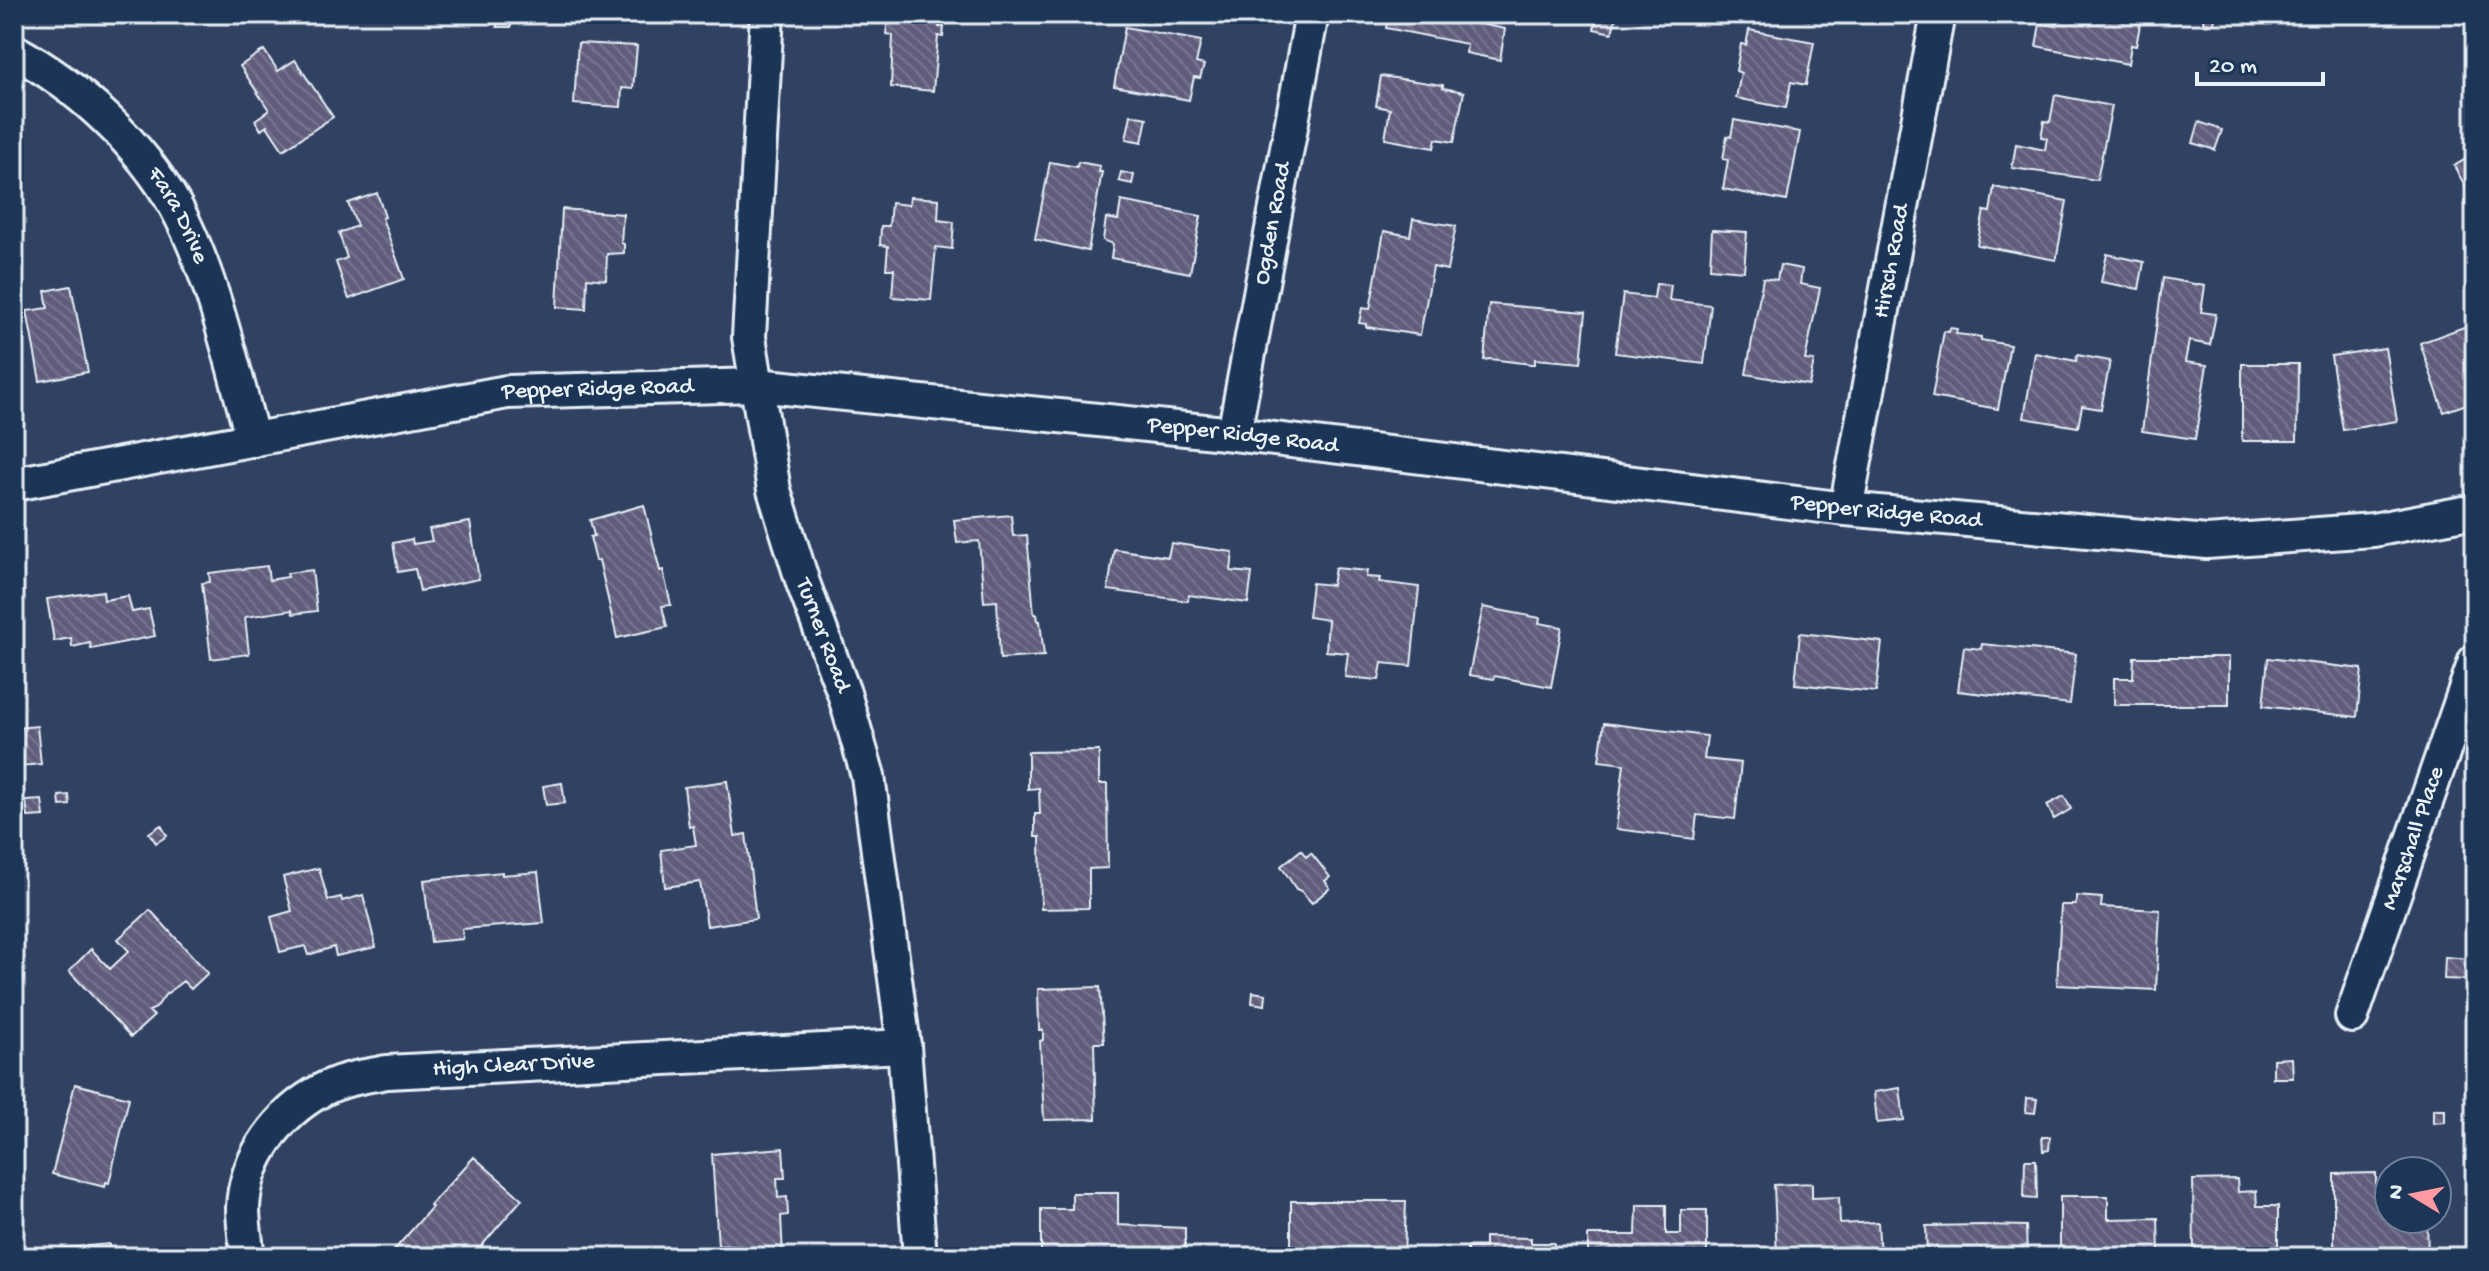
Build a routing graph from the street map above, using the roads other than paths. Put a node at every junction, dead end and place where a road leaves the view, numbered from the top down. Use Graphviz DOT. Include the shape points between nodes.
graph roads {
  1 [pos="767,14"];
  2 [pos="1312,14"];
  3 [pos="1938,14"];
  4 [pos="14,51"];
  5 [pos="757,385"];
  6 [pos="1234,434"];
  7 [pos="253,440"];
  8 [pos="14,484"];
  9 [pos="1846,509"];
  10 [pos="2475,511"];
  11 [pos="2475,661"];
  12 [pos="2352,1016"];
  13 [pos="904,1046"];
  14 [pos="248,1257"];
  15 [pos="920,1257"];
  1 -- 5 [label="street, Turner Road" via="749,337"];
  2 -- 6 [label="street, Ogden Road"];
  3 -- 9 [label="street, Hirsch Road"];
  4 -- 7 [label="street, Fara Drive" via="88,103 158,178 191,240"];
  5 -- 6 [label="street, Pepper Ridge Road"];
  5 -- 7 [label="street, Pepper Ridge Road" via="507,392"];
  5 -- 13 [label="street, Turner Road" via="774,490 868,776"];
  6 -- 9 [label="street, Pepper Ridge Road"];
  7 -- 8 [label="street, Pepper Ridge Road"];
  9 -- 10 [label="street, Pepper Ridge Road" via="2207,542 2373,530"];
  11 -- 12 [label="street, Marschall Place"];
  13 -- 14 [label="street, High Clear Drive" via="352,1078 298,1106 274,1127 259,1152 243,1207"];
  13 -- 15 [label="street, Turner Road"];
}
